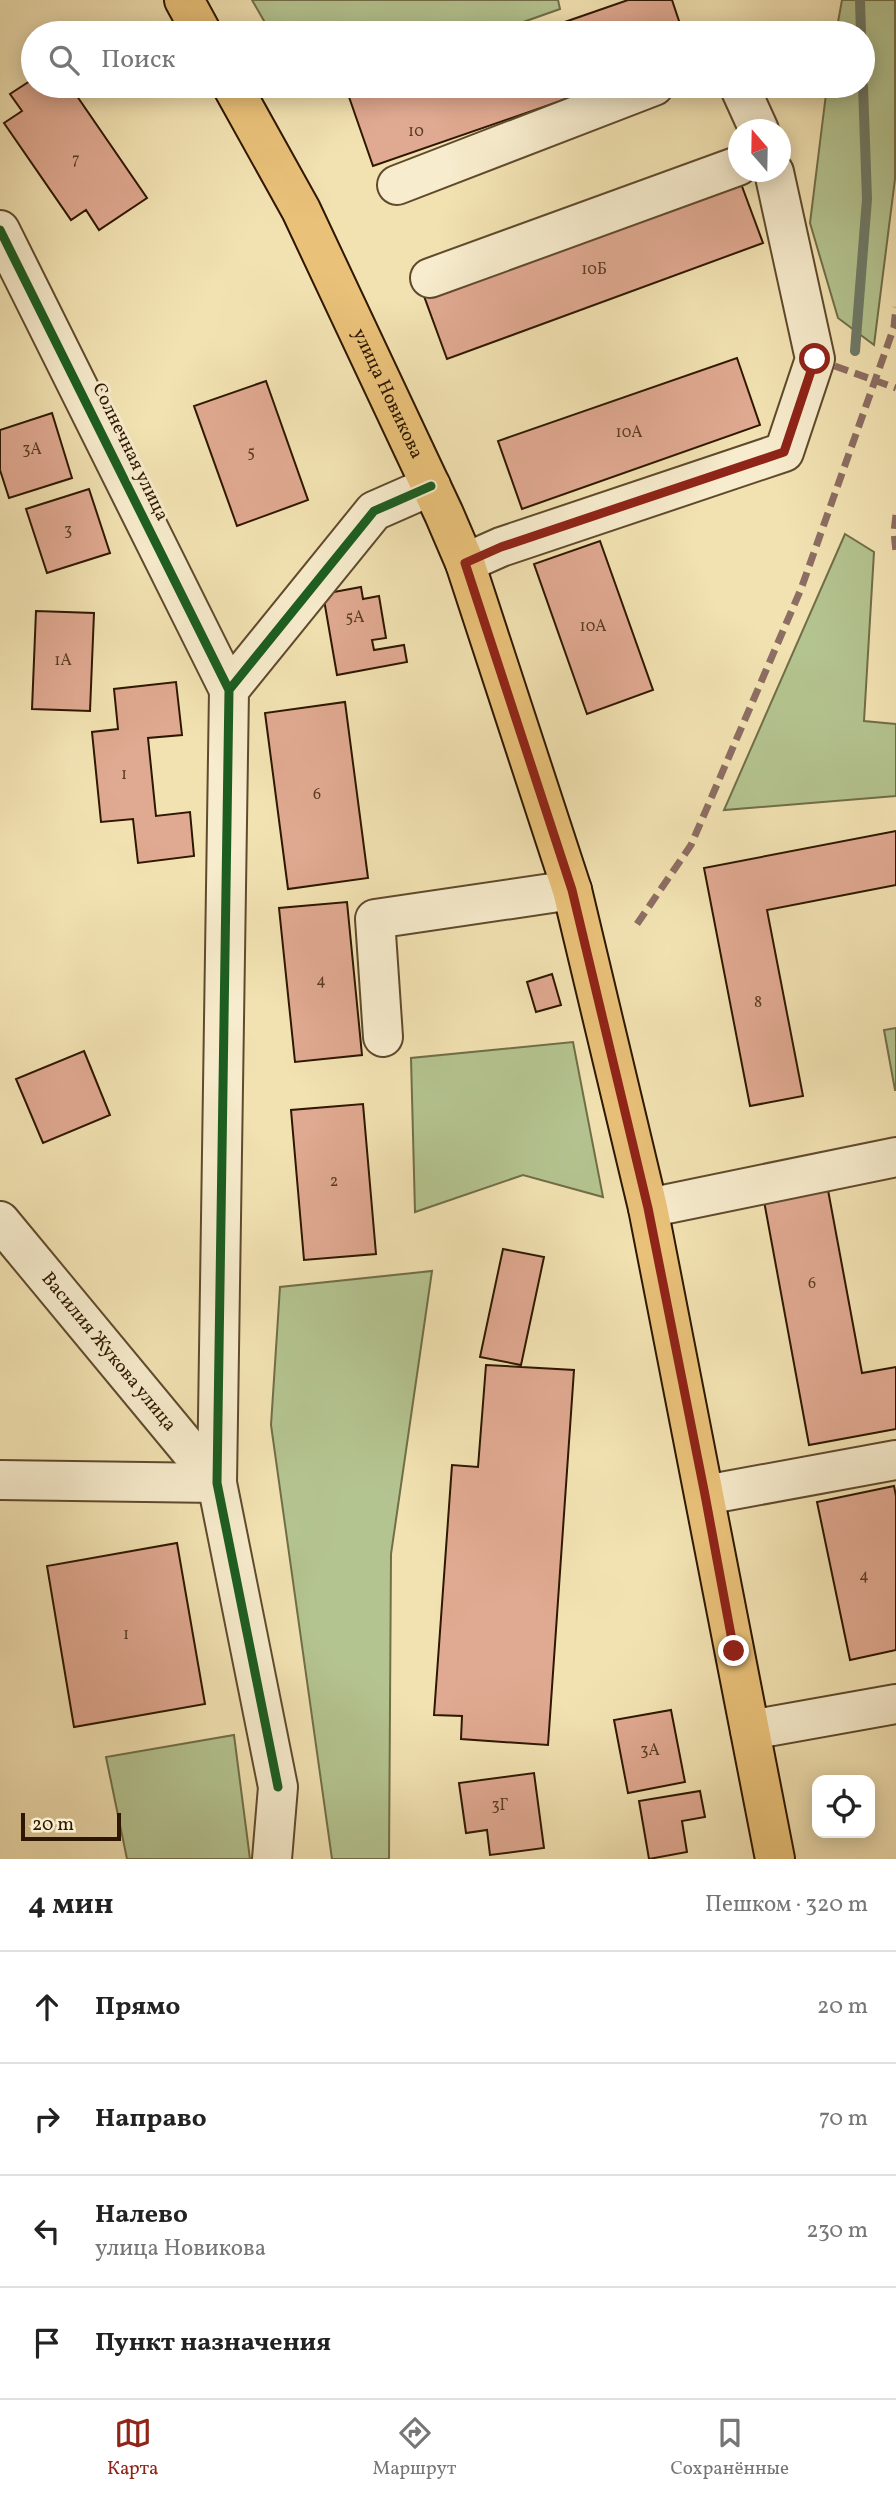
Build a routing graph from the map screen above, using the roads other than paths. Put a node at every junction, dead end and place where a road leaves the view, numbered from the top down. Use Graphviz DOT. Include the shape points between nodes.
graph roads {
  1 [pos="184,0"];
  2 [pos="195,21"];
  3 [pos="239,98"];
  4 [pos="623,98"];
  5 [pos="744,98"];
  6 [pos="754,119"];
  7 [pos="728,170"];
  8 [pos="776,182"];
  9 [pos="397,185"];
  10 [pos="0,230"];
  11 [pos="430,278"];
  12 [pos="431,486"];
  13 [pos="465,563"];
  14 [pos="229,690"];
  15 [pos="572,890"];
  16 [pos="383,1037"];
  17 [pos="896,1157"];
  18 [pos="648,1208"];
  19 [pos="0,1221"];
  20 [pos="896,1460"];
  21 [pos="0,1480"];
  22 [pos="217,1483"];
  23 [pos="705,1495"];
  24 [pos="896,1704"];
  25 [pos="750,1730"];
  26 [pos="272,1859"];
  27 [pos="775,1859"];
  1 -- 2 [label="main road"];
  3 -- 12 [label="main road, улица Новикова" via="301,210"];
  4 -- 9 [label="street"];
  5 -- 6 [label="street"];
  7 -- 11 [label="street"];
  8 -- 13 [label="street" via="815,359 784,452"];
  10 -- 14 [label="street, Солнечная улица"];
  12 -- 13 [label="main road, улица Новикова"];
  12 -- 14 [label="street" via="374,511"];
  13 -- 15 [label="main road, улица Новикова"];
  14 -- 22 [label="street"];
  15 -- 16 [label="street" via="375,919"];
  15 -- 18 [label="main road, улица Новикова"];
  17 -- 18 [label="street"];
  18 -- 23 [label="main road, улица Новикова"];
  19 -- 22 [label="street, Василия Жукова улица"];
  20 -- 23 [label="street"];
  21 -- 22 [label="street"];
  22 -- 26 [label="street" via="278,1787"];
  23 -- 25 [label="main road, улица Новикова"];
  24 -- 25 [label="street"];
  25 -- 27 [label="main road, улица Новикова"];
}
